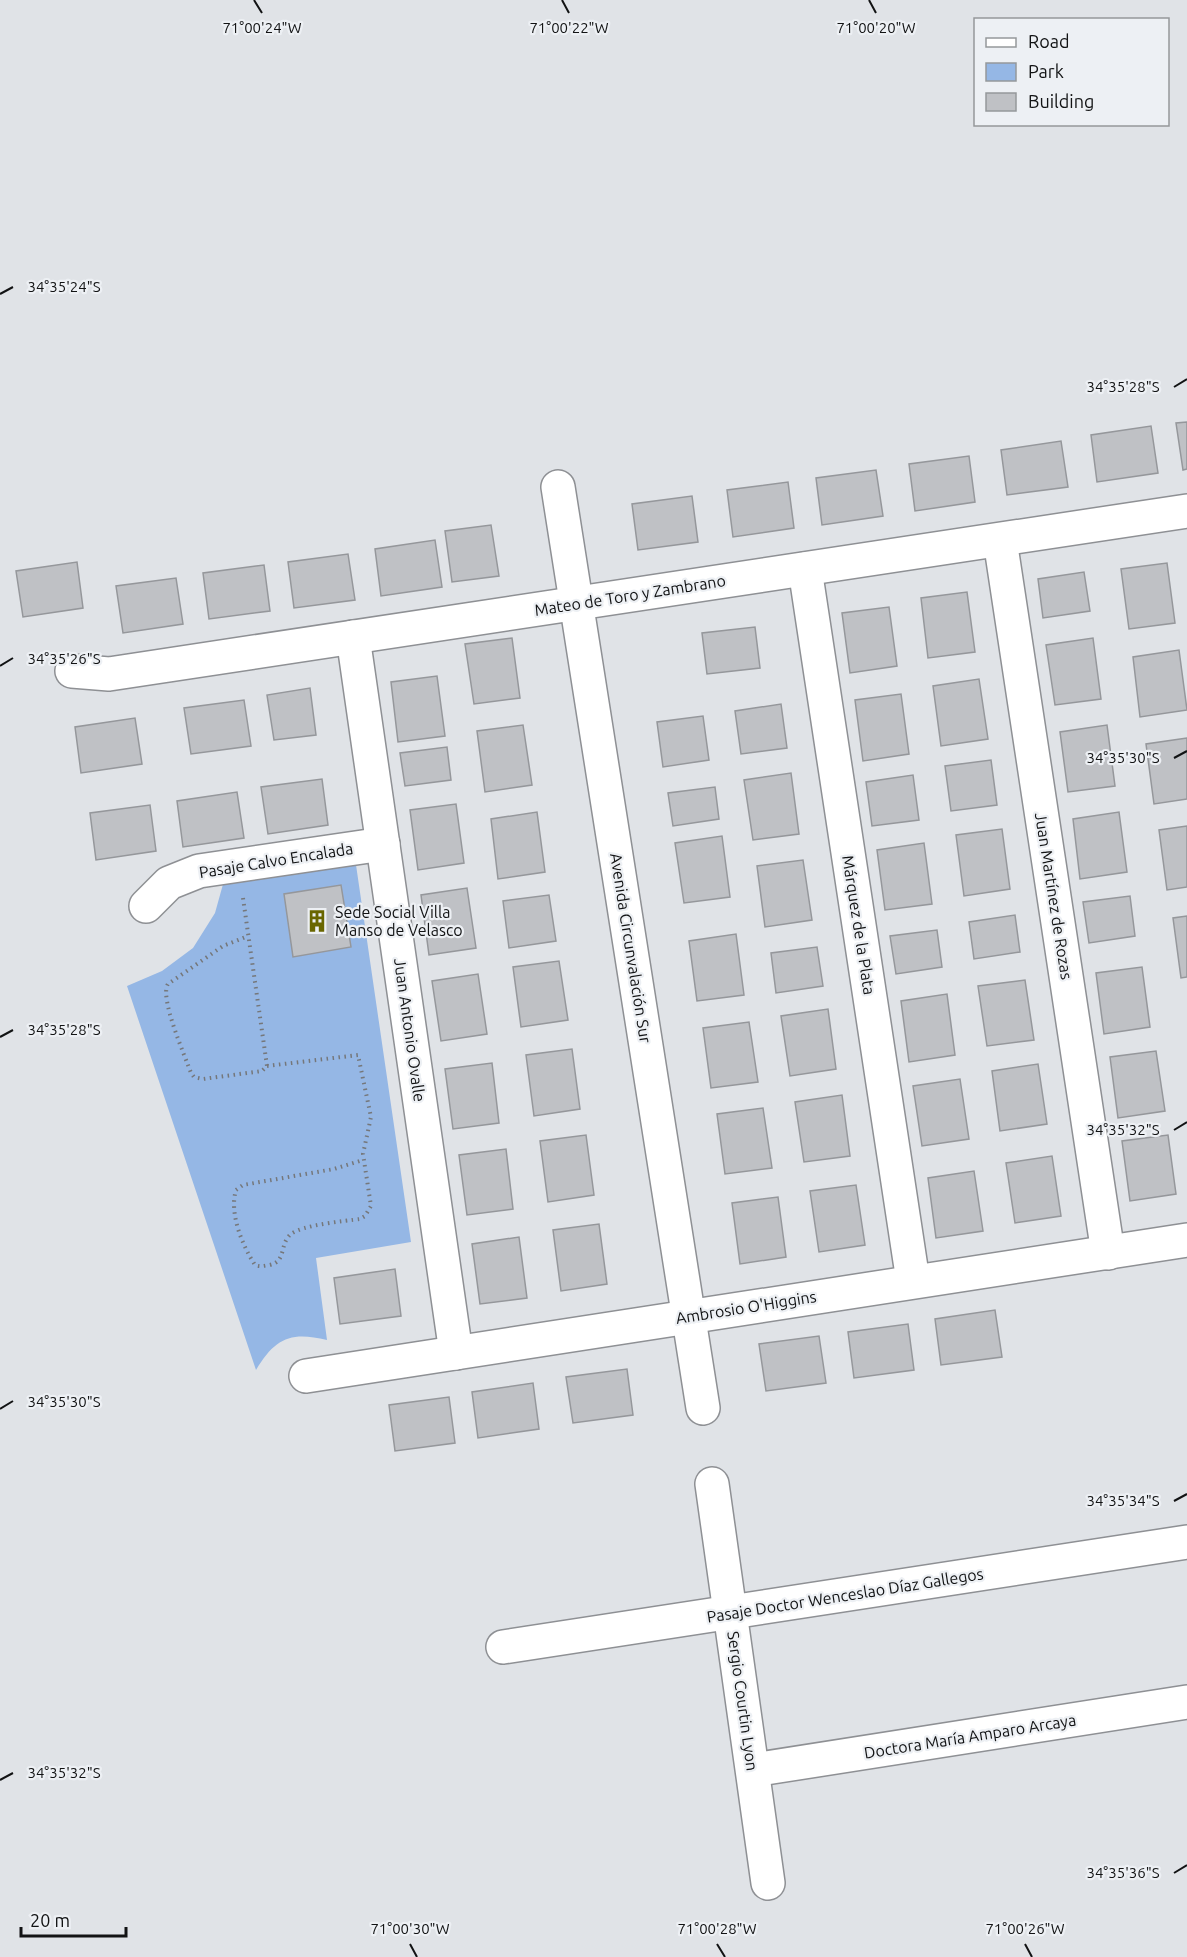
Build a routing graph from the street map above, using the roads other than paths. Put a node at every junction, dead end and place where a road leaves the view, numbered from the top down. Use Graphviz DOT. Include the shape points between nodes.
graph roads {
  1 [pos="558,487"];
  2 [pos="1187,511"];
  3 [pos="1000,540"];
  4 [pos="805,569"];
  5 [pos="576,603"];
  6 [pos="353,637"];
  7 [pos="72,671"];
  8 [pos="383,844"];
  9 [pos="146,906"];
  10 [pos="1187,1240"];
  11 [pos="1108,1253"];
  12 [pos="913,1281"];
  13 [pos="688,1316"];
  14 [pos="456,1353"];
  15 [pos="306,1376"];
  16 [pos="703,1408"];
  17 [pos="712,1484"];
  18 [pos="1187,1542"];
  19 [pos="730,1613"];
  20 [pos="503,1647"];
  21 [pos="1187,1702"];
  22 [pos="753,1770"];
  23 [pos="768,1883"];
  1 -- 5 [label="street, Avenida Circunvalación Sur"];
  2 -- 3 [label="street, Mateo de Toro y Zambrano"];
  3 -- 4 [label="street, Mateo de Toro y Zambrano"];
  3 -- 11 [label="street, Juan Martínez de Rozas"];
  4 -- 5 [label="street, Mateo de Toro y Zambrano"];
  4 -- 12 [label="street, Márquez de la Plata"];
  5 -- 6 [label="street, Mateo de Toro y Zambrano"];
  5 -- 13 [label="street, Avenida Circunvalación Sur"];
  6 -- 7 [label="street, Mateo de Toro y Zambrano" via="109,674"];
  6 -- 8 [label="street, Juan Antonio Ovalle"];
  8 -- 9 [label="street, Pasaje Calvo Encalada" via="183,875"];
  8 -- 14 [label="street, Juan Antonio Ovalle"];
  10 -- 11 [label="street, Ambrosio O'Higgins"];
  11 -- 12 [label="street, Ambrosio O'Higgins"];
  12 -- 13 [label="street, Ambrosio O'Higgins"];
  13 -- 14 [label="street, Ambrosio O'Higgins"];
  13 -- 16 [label="street, Avenida Circunvalación Sur"];
  14 -- 15 [label="street, Ambrosio O'Higgins"];
  17 -- 19 [label="street, Sergio Courtin Lyon"];
  18 -- 19 [label="street, Pasaje Doctor Wenceslao Díaz Gallegos"];
  19 -- 20 [label="street, Pasaje Doctor Wenceslao Díaz Gallegos"];
  19 -- 22 [label="street, Sergio Courtin Lyon"];
  21 -- 22 [label="street, Doctora María Amparo Arcaya"];
  22 -- 23 [label="street, Sergio Courtin Lyon"];
}
